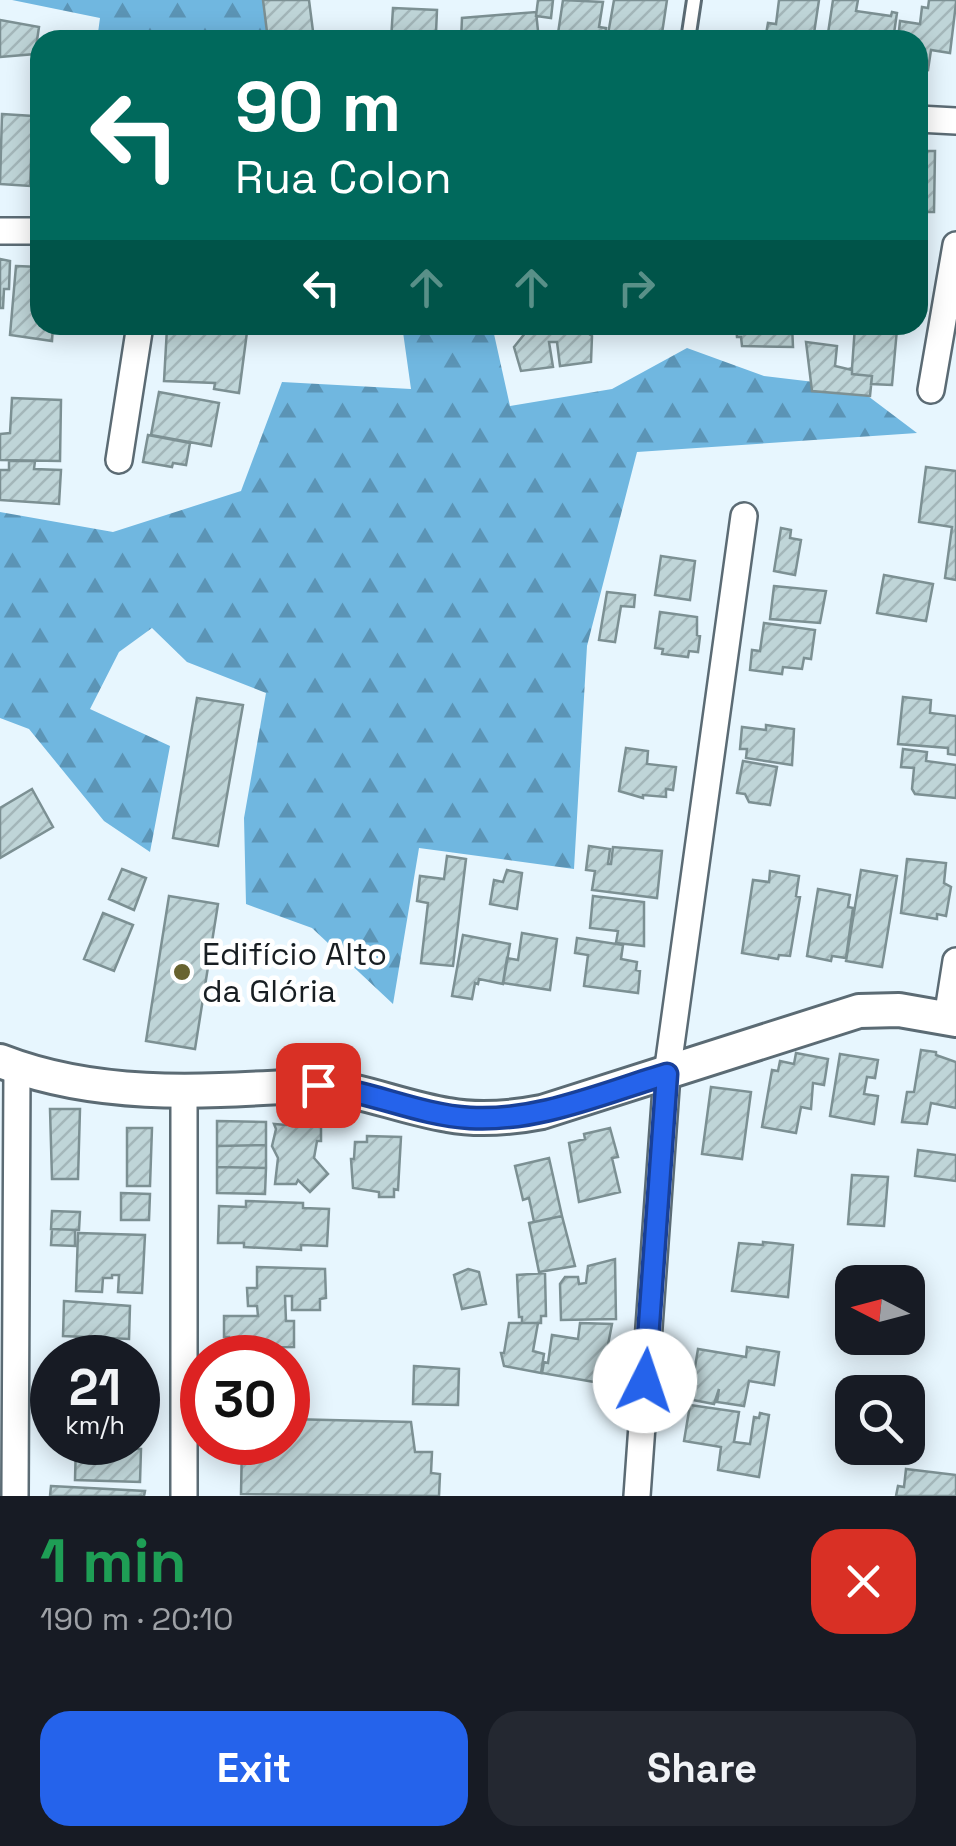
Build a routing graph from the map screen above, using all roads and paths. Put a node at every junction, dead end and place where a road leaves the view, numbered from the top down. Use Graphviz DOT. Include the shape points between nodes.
graph roads {
  1 [pos="694,0"];
  2 [pos="690,30"];
  3 [pos="928,120"];
  4 [pos="956,121"];
  5 [pos="0,231"];
  6 [pos="30,231"];
  7 [pos="956,245"];
  8 [pos="138,335"];
  9 [pos="931,390"];
  10 [pos="118,460"];
  11 [pos="744,516"];
  12 [pos="956,962"];
  13 [pos="951,1019"];
  14 [pos="8,1064"];
  15 [pos="667,1074"];
  16 [pos="184,1092"];
  17 [pos="15,1496"];
  18 [pos="184,1496"];
  19 [pos="637,1496"];
  1 -- 2 [label="lane"];
  3 -- 4 [label="street"];
  5 -- 6 [label="street"];
  7 -- 9 [label="street"];
  8 -- 10 [label="street"];
  11 -- 15 [label="street"];
  12 -- 13 [label="street"];
  13 -- 15 [label="street" via="859,1011"];
  14 -- 16 [label="street" via="114,1088"];
  14 -- 17 [label="street"];
  15 -- 16 [label="street" via="542,1112 498,1118 446,1115 318,1085"];
  15 -- 19 [label="street"];
  16 -- 18 [label="street"];
}
